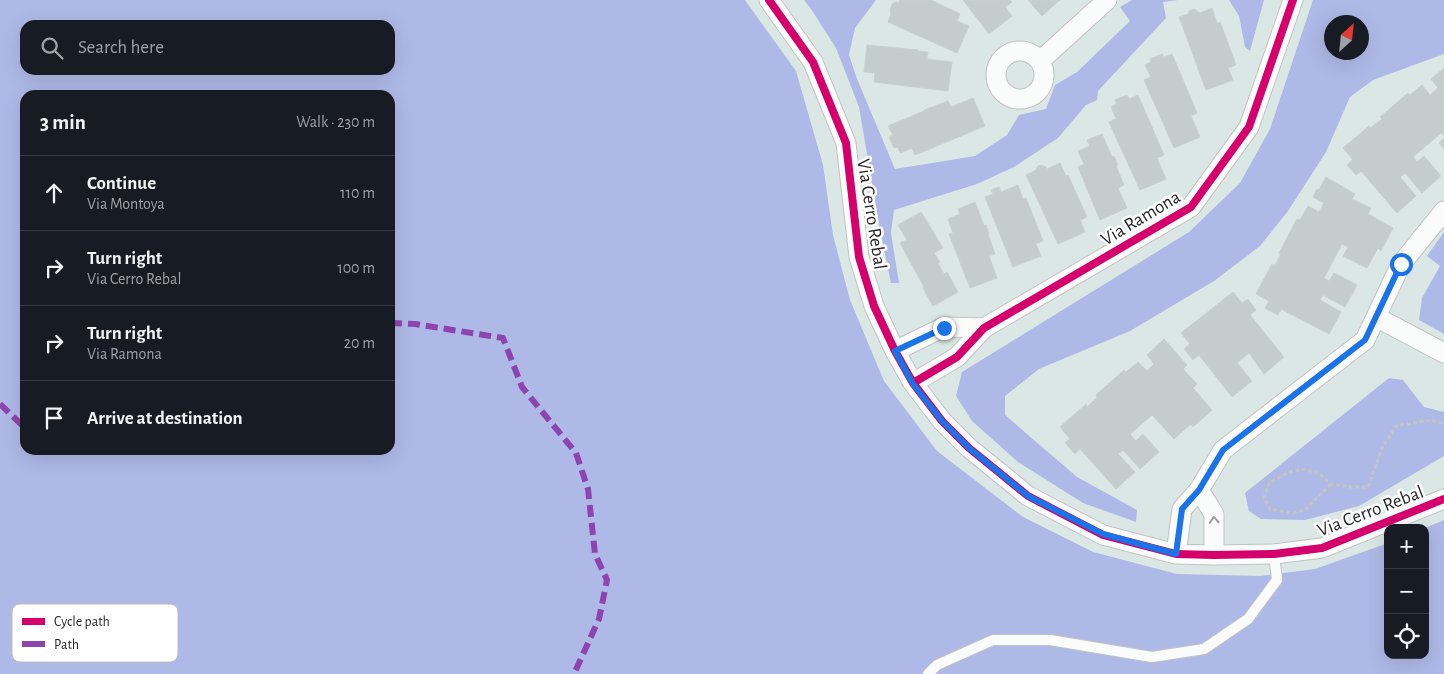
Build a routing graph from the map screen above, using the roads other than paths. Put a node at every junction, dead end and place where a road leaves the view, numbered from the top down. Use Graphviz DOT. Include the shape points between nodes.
graph roads {
  1 [pos="769,0"];
  2 [pos="1107,0"];
  3 [pos="1293,0"];
  4 [pos="1040,61"];
  5 [pos="1444,211"];
  6 [pos="1376,317"];
  7 [pos="984,328"];
  8 [pos="895,351"];
  9 [pos="1444,353"];
  10 [pos="913,384"];
  11 [pos="1199,490"];
  12 [pos="1444,499"];
  13 [pos="1176,554"];
  14 [pos="1274,554"];
  15 [pos="1214,555"];
  16 [pos="928,674"];
  1 -- 8 [label="street, Via Cerro Rebal" via="813,62 846,143 859,257 874,306"];
  2 -- 4 [label="street"];
  3 -- 7 [label="street, Via Ramona" via="1249,127 1191,207"];
  5 -- 6 [label="street" via="1401,264"];
  6 -- 9 [label="street"];
  6 -- 11 [label="street" via="1365,340 1223,450"];
  7 -- 8 [label="street" via="944,328"];
  7 -- 10 [label="street, Via Ramona" via="957,357"];
  8 -- 10 [label="street, Via Cerro Rebal"];
  10 -- 13 [label="street, Via Cerro Rebal" via="942,421 969,448 1028,496 1103,534"];
  11 -- 13 [label="street" via="1182,509"];
  15 -- 11 [label="street, one-way" via="1214,514"];
  12 -- 14 [label="street, Via Cerro Rebal" via="1322,548"];
  13 -- 15 [label="street, Via Cerro Rebal"];
  14 -- 15 [label="street, Via Cerro Rebal"];
  14 -- 16 [label="lane" via="1277,580 1248,620 1204,649 1152,657 1050,640 993,640 938,665"];
}
